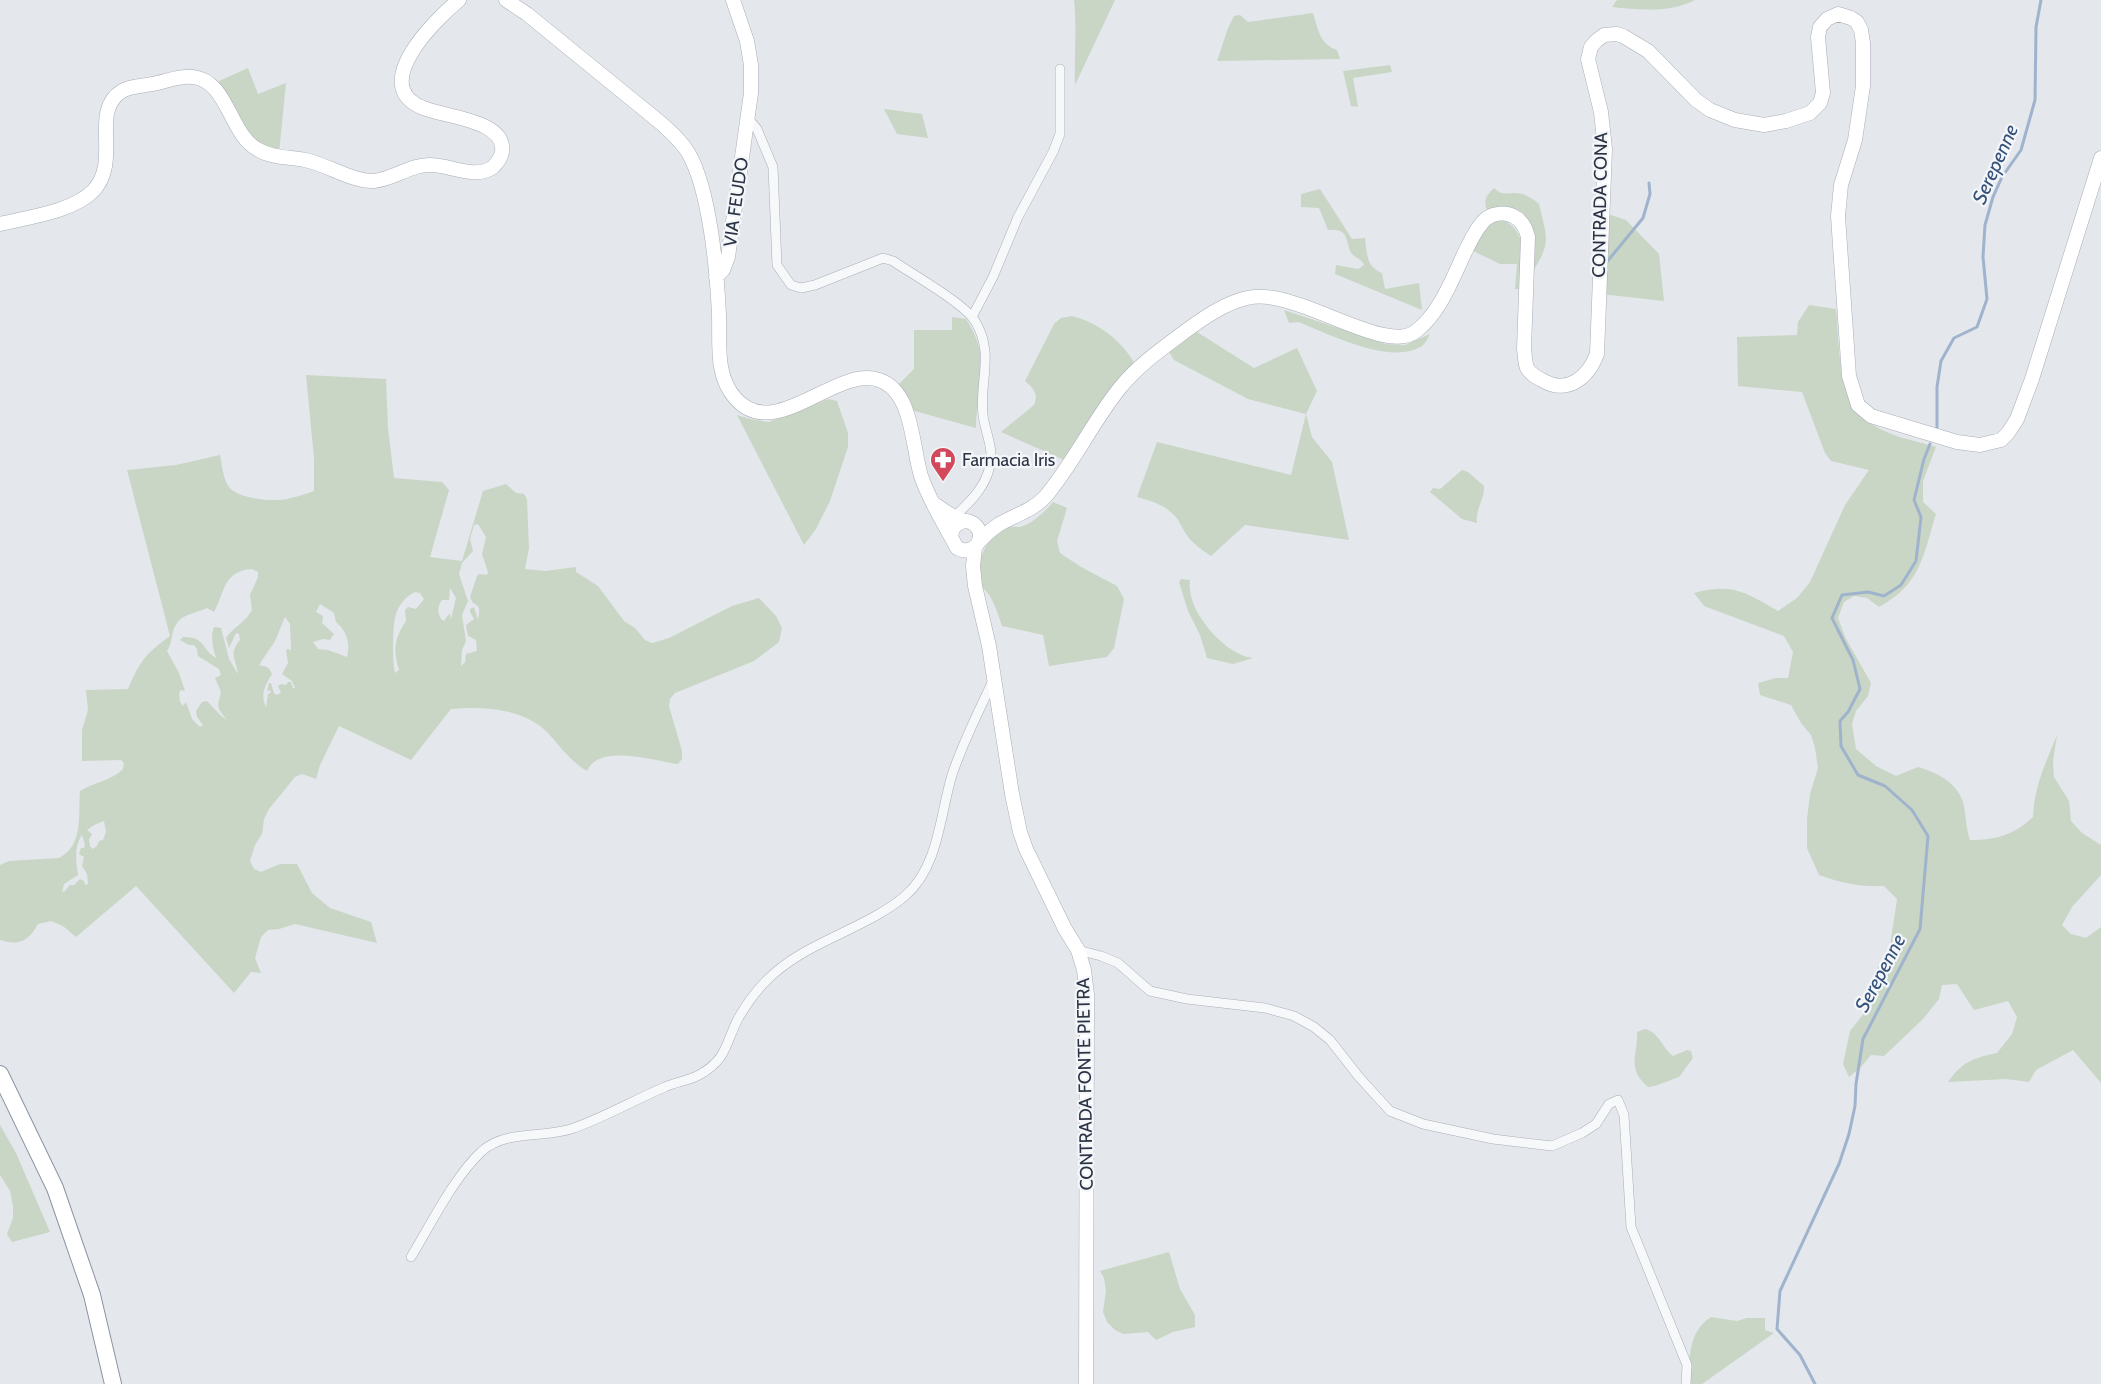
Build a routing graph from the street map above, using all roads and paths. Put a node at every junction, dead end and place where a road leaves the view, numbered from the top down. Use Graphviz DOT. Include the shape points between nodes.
graph roads {
  1 [pos="459,0"];
  2 [pos="506,0"];
  3 [pos="734,1"];
  4 [pos="1060,69"];
  5 [pos="748,117"];
  6 [pos="2101,158"];
  7 [pos="0,224"];
  8 [pos="716,277"];
  9 [pos="972,317"];
  10 [pos="931,499"];
  11 [pos="1011,519"];
  12 [pos="965,521"];
  13 [pos="954,542"];
  14 [pos="977,545"];
  15 [pos="975,586"];
  16 [pos="994,679"];
  17 [pos="1078,950"];
  18 [pos="0,1074"];
  19 [pos="411,1257"];
  20 [pos="113,1384"];
  21 [pos="1086,1384"];
  22 [pos="1686,1384"];
  1 -- 7 [label="main road" via="413,51 402,71 403,87 420,107 476,122 495,133 502,152 492,168 475,172 429,164 373,181 306,160 272,155 245,141 216,92 191,76 121,92 106,112 104,172 98,186 87,196 64,208"];
  2 -- 8 [label="main road" via="679,140 689,154 700,185"];
  3 -- 5 [label="main road, VIA FEUDO" via="752,65"];
  4 -- 9 [label="street" via="1060,134"];
  5 -- 8 [label="main road, VIA FEUDO" via="728,257"];
  5 -- 9 [label="street" via="773,168 777,265 791,285 815,285 884,258"];
  6 -- 11 [label="main road, CONTRADA CONA" via="2017,420 2001,440 1980,445 1957,442 1870,416 1858,405 1849,376 1838,216 1863,86 1863,44 1857,22 1838,14 1820,27 1820,103 1810,113 1764,125 1710,110 1648,51 1623,36 1604,35 1591,47 1588,59 1605,149 1597,354 1591,369 1580,379 1560,386 1548,384 1527,368 1524,349 1528,237 1520,220 1496,214 1487,218 1477,231 1434,311 1405,338 1366,330 1290,300 1264,296 1230,303 1203,319 1134,372 1045,497"];
  8 -- 10 [label="main road, VIA FEUDO" via="720,358 724,381 736,399 767,414 857,379 872,378 887,384 897,393 910,423 921,476"];
  9 -- 12 [label="street" via="983,337 987,357 982,404 991,464"];
  10 -- 12 [label="main road"];
  10 -- 13 [label="main road, VIA FEUDO"];
  11 -- 12 [label="main road, CONTRADA CONA"];
  11 -- 14 [label="main road, CONTRADA CONA" via="993,528"];
  12 -- 13 [label="main road" via="953,528"];
  12 -- 14 [label="main road" via="980,533"];
  13 -- 14 [label="main road" via="966,550"];
  13 -- 15 [label="main road, VIA FEUDO"];
  14 -- 15 [label="main road"];
  15 -- 16 [label="main road, CONTRADA FONTE PIETRA"];
  16 -- 17 [label="main road, CONTRADA FONTE PIETRA" via="1020,832"];
  16 -- 19 [label="street" via="953,773 930,859 906,895 781,966 738,1018 719,1061 698,1076 572,1129 524,1135 483,1150 447,1197"];
  17 -- 21 [label="main road, CONTRADA FONTE PIETRA" via="1087,995"];
  17 -- 22 [label="street" via="1118,963 1150,992 1265,1008 1294,1016 1330,1040 1390,1111 1423,1124 1493,1139 1552,1146 1596,1124 1609,1104 1618,1100 1624,1115 1632,1227 1687,1365"];
  18 -- 20 [label="highway" via="54,1188 92,1295"];
}
